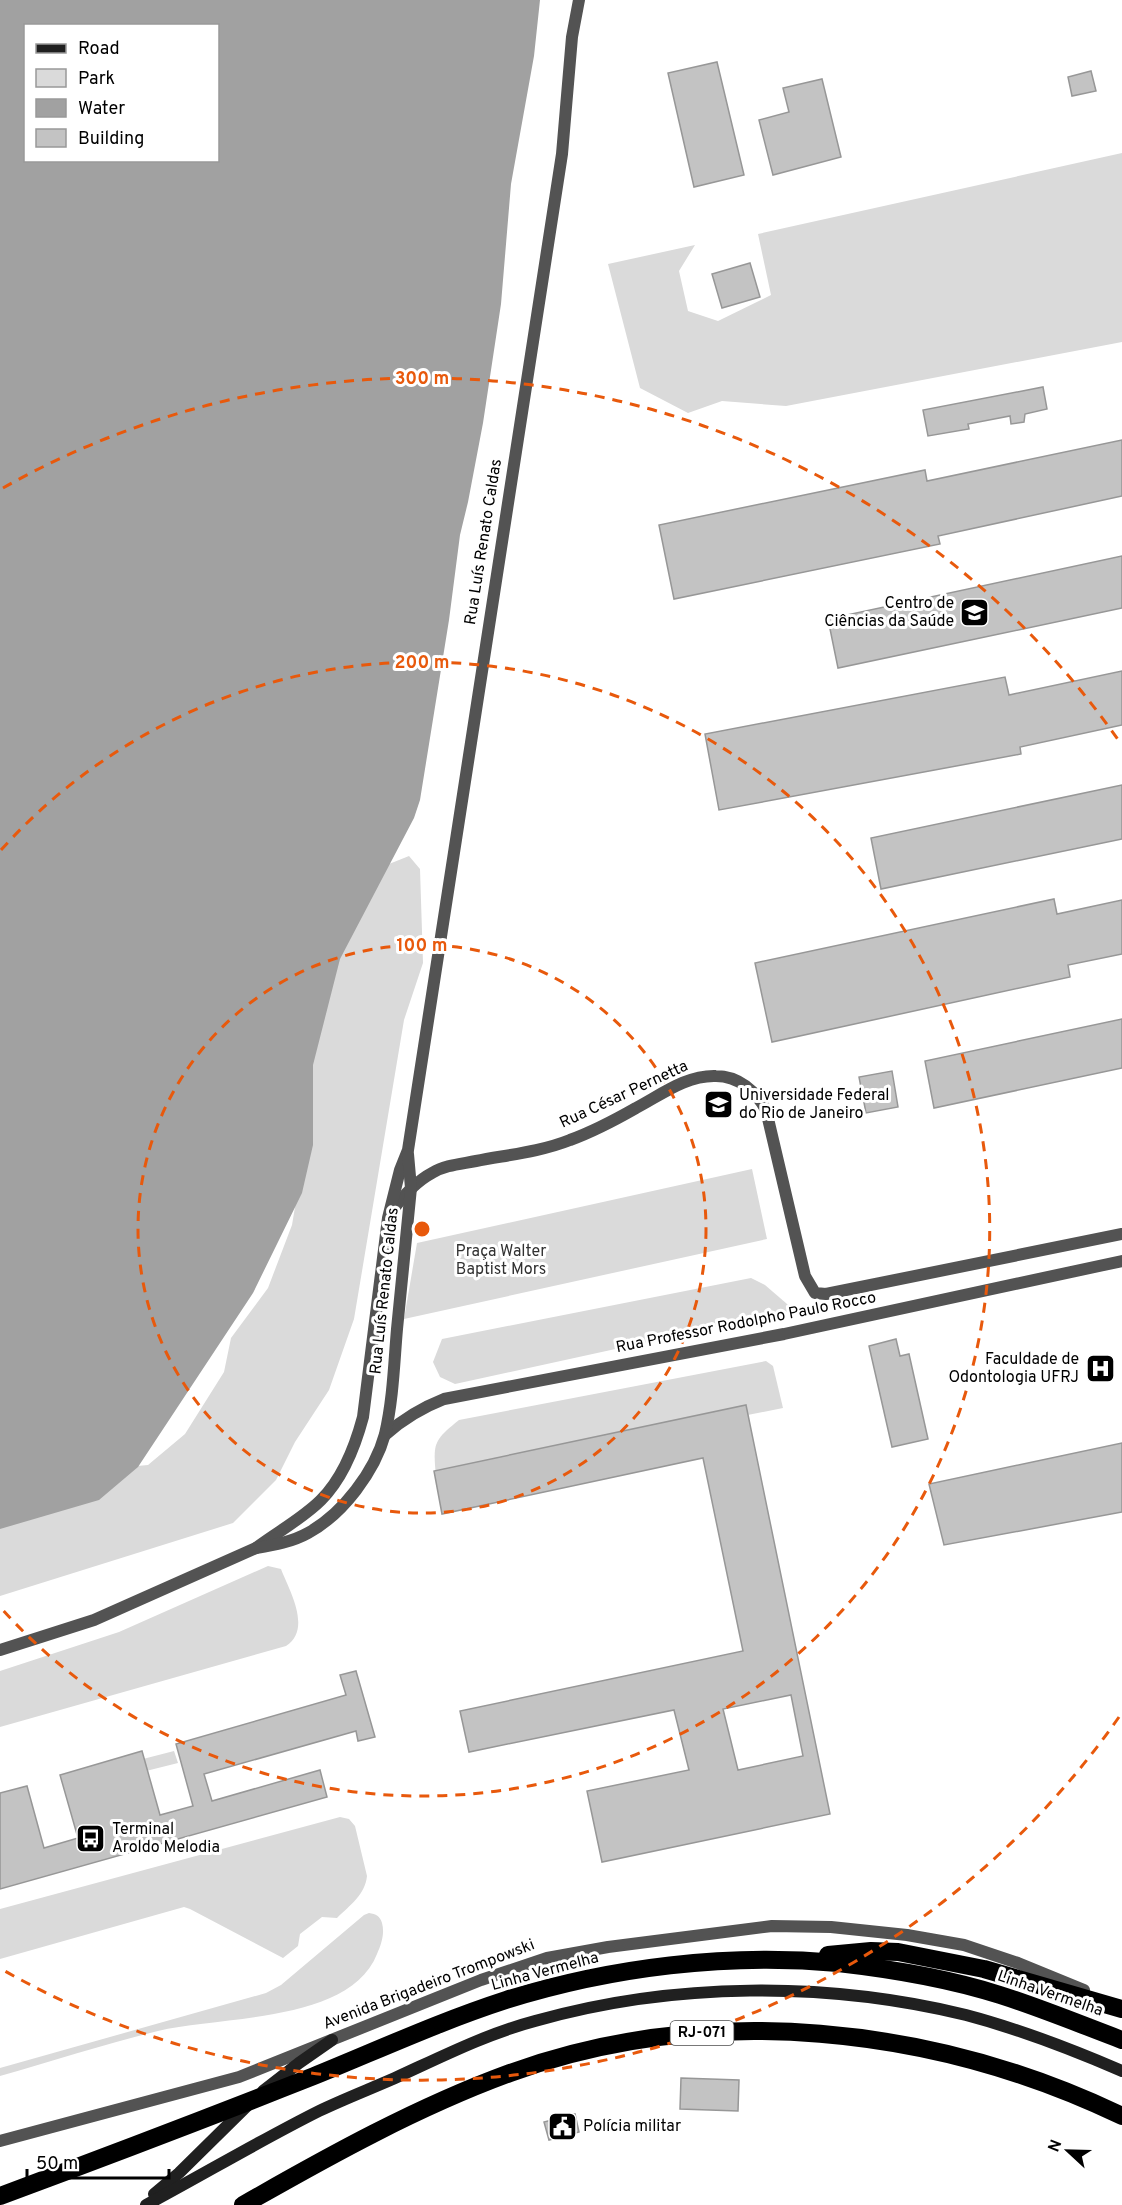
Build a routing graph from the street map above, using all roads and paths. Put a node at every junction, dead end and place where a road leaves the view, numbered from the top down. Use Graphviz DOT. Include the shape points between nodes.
graph roads {
  1 [pos="579,0"];
  2 [pos="408,1149"];
  3 [pos="411,1188"];
  4 [pos="388,1218"];
  5 [pos="1122,1234"];
  6 [pos="1122,1261"];
  7 [pos="815,1293"];
  8 [pos="385,1435"];
  9 [pos="256,1548"];
  10 [pos="0,1650"];
  11 [pos="766,1961"];
  12 [pos="1122,2008"];
  13 [pos="332,2040"];
  14 [pos="1122,2040"];
  15 [pos="1122,2071"];
  16 [pos="1122,2116"];
  17 [pos="0,2141"];
  18 [pos="296,2175"];
  19 [pos="0,2196"];
  20 [pos="141,2205"];
  21 [pos="146,2205"];
  22 [pos="243,2205"];
  23 [pos="261,2205"];
  1 -- 2 [label="street, Rua Luís Renato Caldas" via="562,154"];
  2 -- 3 [label="street, Rua Luís Renato Caldas"];
  2 -- 4 [label="street, Rua Luís Renato Caldas"];
  3 -- 4 [label="street, Rua César Pernetta"];
  3 -- 7 [label="street, Rua César Pernetta" via="446,1167 570,1140 689,1080 728,1078 752,1090 766,1110 805,1276"];
  3 -- 8 [label="street, Rua Luís Renato Caldas"];
  4 -- 9 [label="street, Rua Luís Renato Caldas" via="357,1440 340,1475 322,1499"];
  5 -- 7 [label="street, Rua Professor Rodolpho Paulo Rocco" via="826,1294"];
  6 -- 8 [label="street, Rua Professor Rodolpho Paulo Rocco" via="784,1334 444,1399 421,1408"];
  8 -- 9 [label="street" via="362,1482 333,1515 308,1533"];
  9 -- 10 [label="street" via="94,1620"];
  11 -- 12 [label="highway" via="898,1952 984,1969"];
  11 -- 14 [label="highway, Linha Vermelha" via="837,1963 957,1985 998,1995"];
  11 -- 19 [label="highway, Linha Vermelha" via="649,1968 506,2001"];
  12 -- 13 [label="street, Avenida Brigadeiro Trompowski" via="964,1945 842,1928 772,1926 547,1958"];
  13 -- 17 [label="street, Avenida Brigadeiro Trompowski" via="239,2077"];
  13 -- 20 [label="main road" via="265,2089"];
  15 -- 21 [label="main road" via="1018,2030 875,1998 781,1991 630,2000 533,2021 450,2052 320,2110"];
  16 -- 18 [label="highway, RJ-071" via="973,2060 910,2044 841,2034 705,2033 639,2040 512,2072 448,2097"];
  18 -- 22 [label="highway, RJ-071"];
  18 -- 23 [label="highway"];
}
